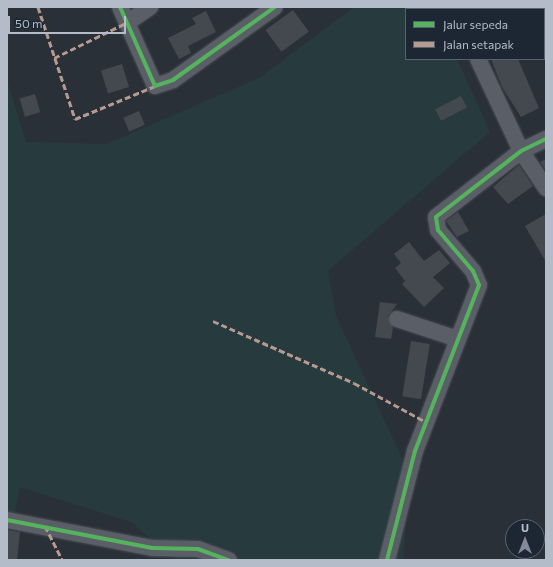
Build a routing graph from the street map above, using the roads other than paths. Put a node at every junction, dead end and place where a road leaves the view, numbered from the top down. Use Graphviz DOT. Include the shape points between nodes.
graph roads {
  1 [pos="120,7"];
  2 [pos="150,7"];
  3 [pos="275,7"];
  4 [pos="128,22"];
  5 [pos="478,60"];
  6 [pos="546,139"];
  7 [pos="521,151"];
  8 [pos="546,188"];
  9 [pos="397,319"];
  10 [pos="458,339"];
  11 [pos="7,520"];
  12 [pos="229,560"];
  13 [pos="387,560"];
  1 -- 4 [label="street"];
  2 -- 4 [label="street"];
  3 -- 4 [label="street" via="173,80 155,86"];
  5 -- 7 [label="street"];
  6 -- 7 [label="street"];
  7 -- 8 [label="street"];
  7 -- 10 [label="street" via="442,209 436,217 438,230 478,279 477,293"];
  9 -- 10 [label="street"];
  10 -- 13 [label="street" via="415,451"];
  11 -- 12 [label="street" via="156,549 198,549"];
}
